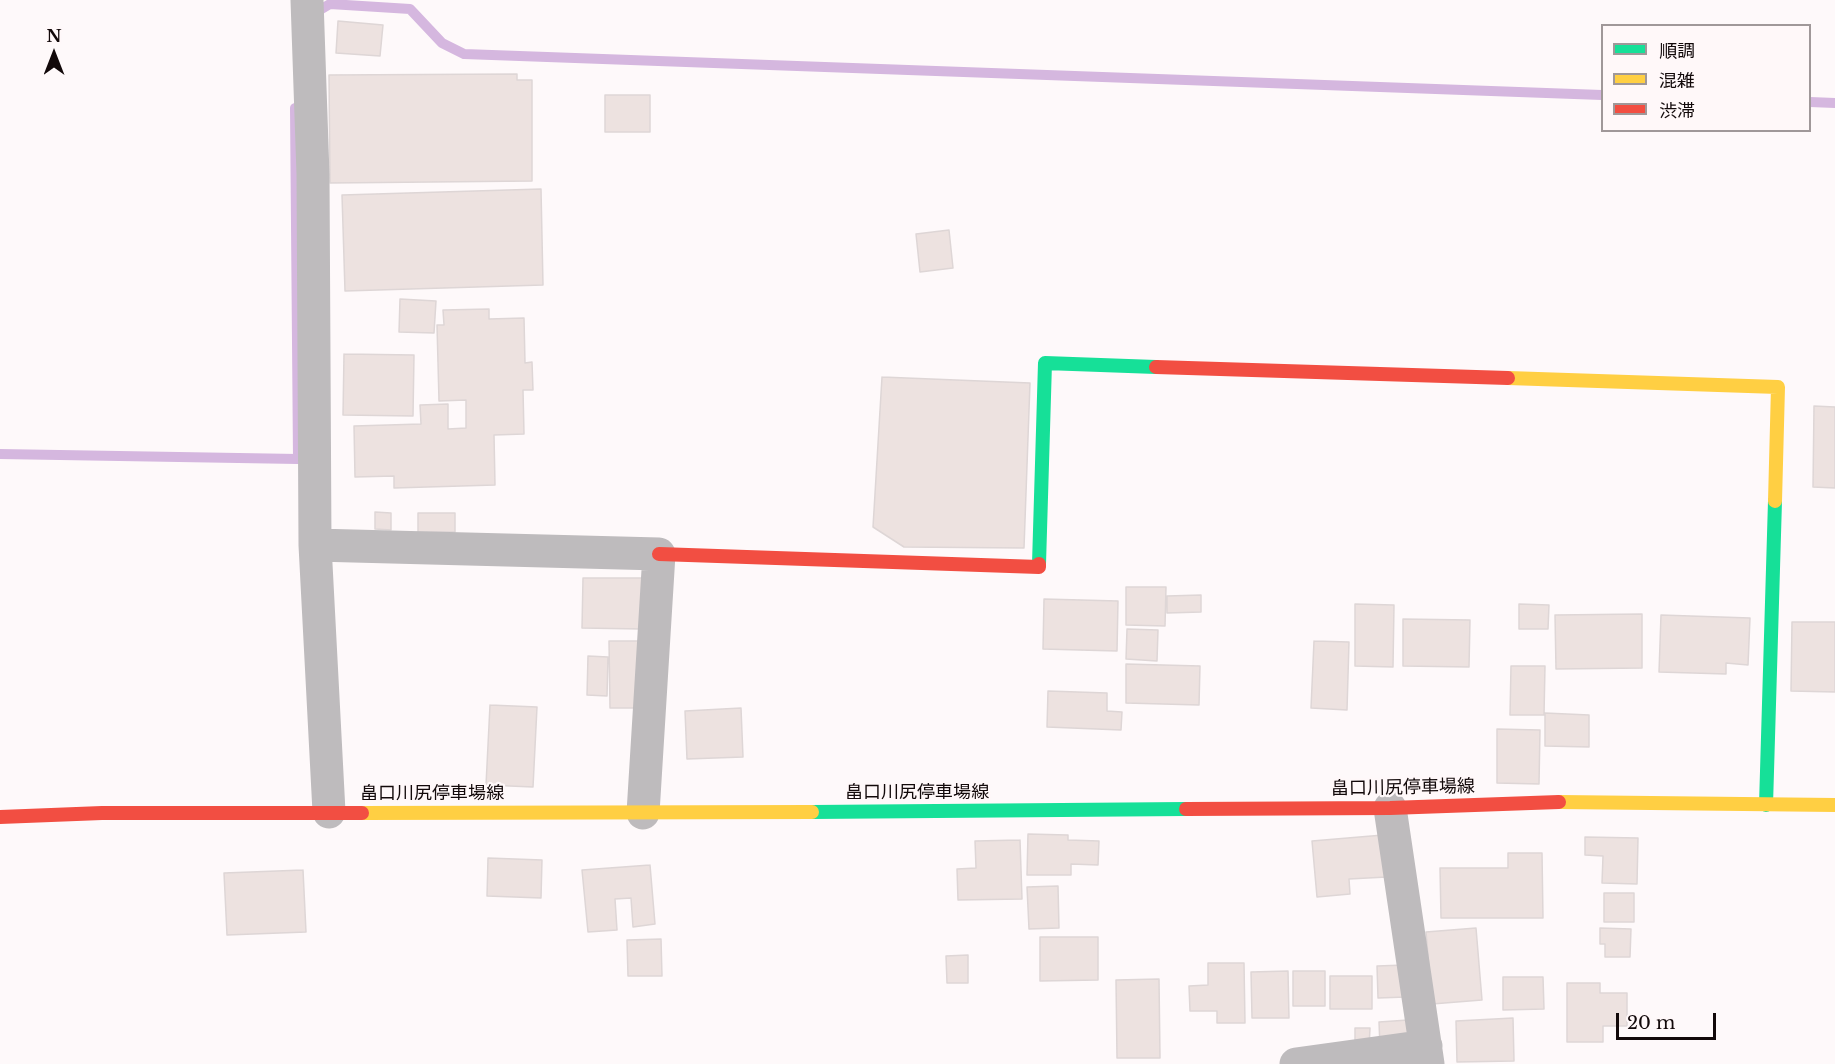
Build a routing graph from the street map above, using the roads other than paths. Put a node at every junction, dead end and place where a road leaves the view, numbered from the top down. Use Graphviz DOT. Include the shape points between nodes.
graph roads {
  1 [pos="307,0"];
  2 [pos="315,545"];
  3 [pos="659,554"];
  4 [pos="1766,805"];
  5 [pos="1835,805"];
  6 [pos="1390,807"];
  7 [pos="330,812"];
  8 [pos="643,813"];
  9 [pos="0,817"];
  10 [pos="1427,1055"];
  11 [pos="1296,1064"];
  1 -- 2 [label="street" via="313,174"];
  2 -- 3 [label="street"];
  2 -- 7 [label="street"];
  3 -- 4 [label="main road" via="1039,567 1045,363 1778,387"];
  3 -- 8 [label="street"];
  4 -- 5 [label="main road, 畠口川尻停車場線"];
  4 -- 6 [label="main road, 畠口川尻停車場線" via="1575,801"];
  6 -- 8 [label="main road, 畠口川尻停車場線"];
  6 -- 10 [label="street"];
  7 -- 8 [label="main road, 畠口川尻停車場線"];
  7 -- 9 [label="main road, 畠口川尻停車場線"];
  10 -- 11 [label="street"];
}
